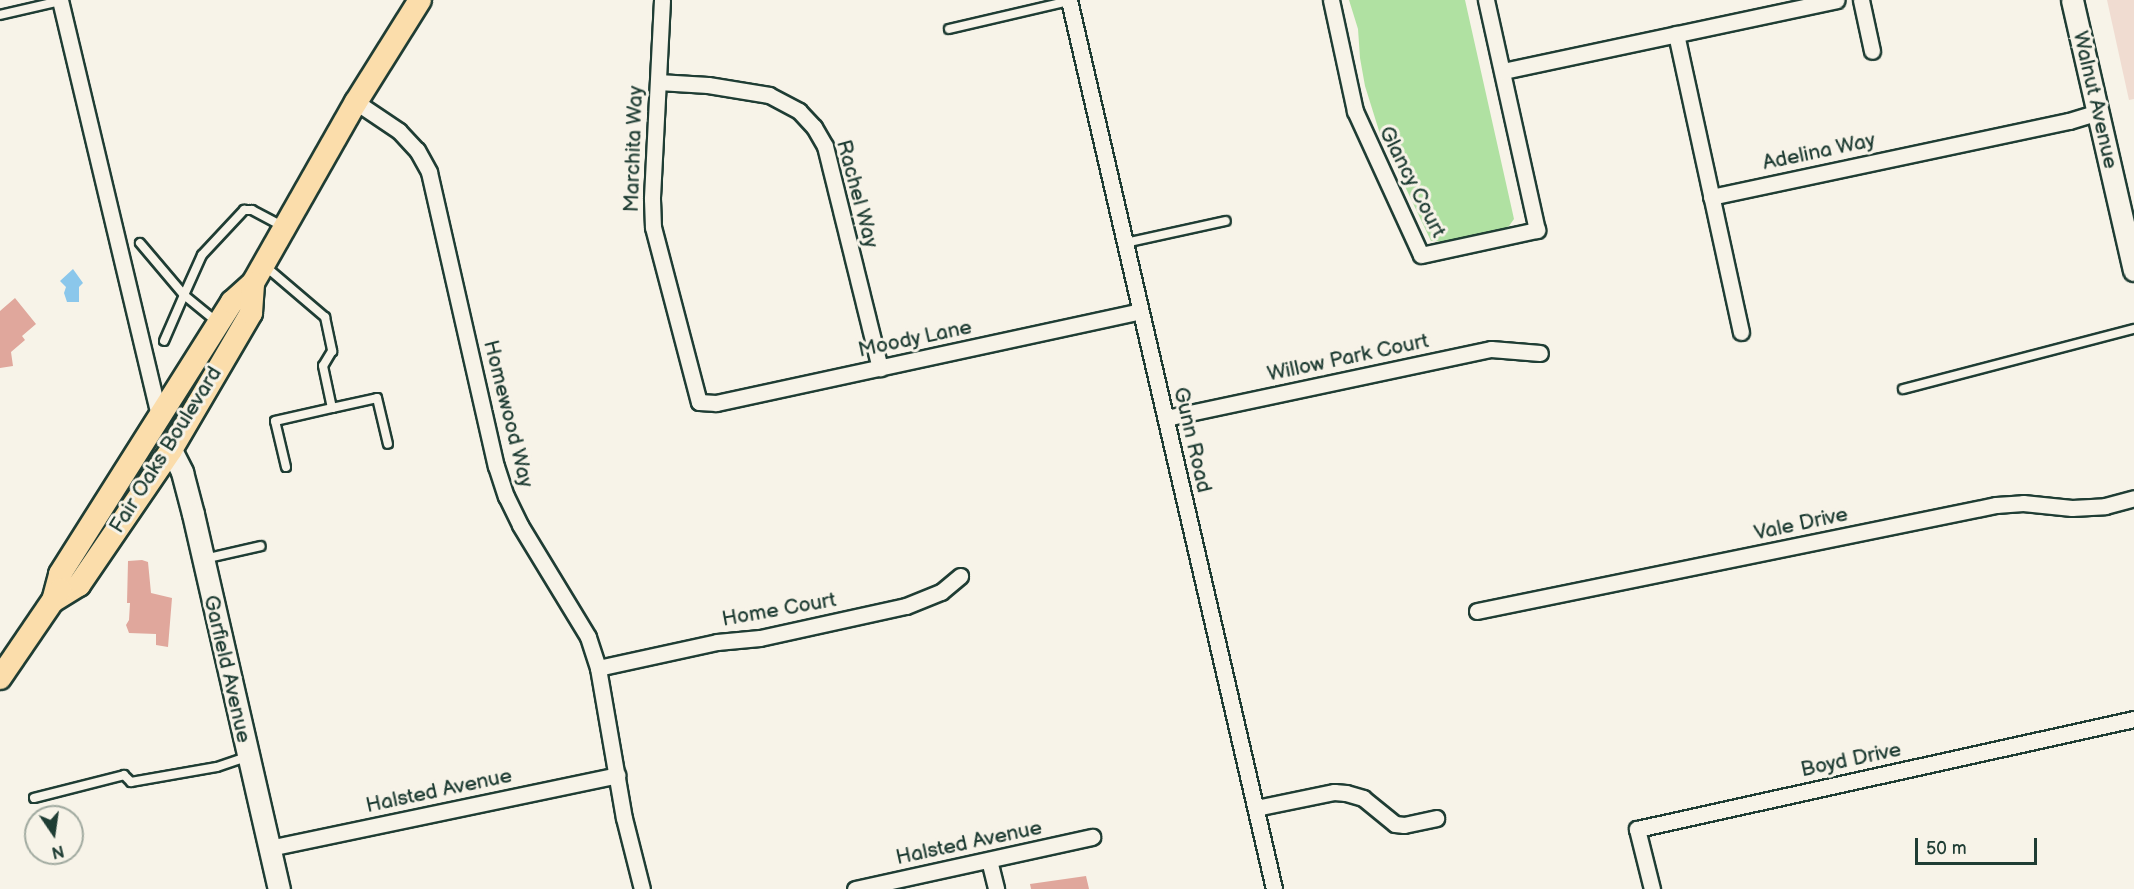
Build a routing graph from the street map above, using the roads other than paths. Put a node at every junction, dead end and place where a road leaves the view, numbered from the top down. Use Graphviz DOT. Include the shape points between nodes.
graph roads {
  1 [pos="420,0"];
  2 [pos="662,0"];
  3 [pos="1069,0"];
  4 [pos="1331,0"];
  5 [pos="1486,0"];
  6 [pos="1837,0"];
  7 [pos="1861,0"];
  8 [pos="2072,0"];
  9 [pos="60,1"];
  10 [pos="0,15"];
  11 [pos="949,29"];
  12 [pos="1676,34"];
  13 [pos="1872,51"];
  14 [pos="1503,71"];
  15 [pos="658,82"];
  16 [pos="356,102"];
  17 [pos="2098,112"];
  18 [pos="1711,197"];
  19 [pos="2127,204"];
  20 [pos="1226,221"];
  21 [pos="285,228"];
  22 [pos="140,243"];
  23 [pos="1125,243"];
  24 [pos="2134,270"];
  25 [pos="258,274"];
  26 [pos="184,294"];
  27 [pos="1140,311"];
  28 [pos="218,323"];
  29 [pos="2134,329"];
  30 [pos="1741,332"];
  31 [pos="164,341"];
  32 [pos="1540,353"];
  33 [pos="880,368"];
  34 [pos="1903,389"];
  35 [pos="699,402"];
  36 [pos="332,408"];
  37 [pos="159,417"];
  38 [pos="1166,418"];
  39 [pos="388,444"];
  40 [pos="171,450"];
  41 [pos="286,467"];
  42 [pos="2134,498"];
  43 [pos="261,546"];
  44 [pos="202,559"];
  45 [pos="960,576"];
  46 [pos="53,601"];
  47 [pos="1477,611"];
  48 [pos="598,668"];
  49 [pos="0,678"];
  50 [pos="2134,719"];
  51 [pos="247,756"];
  52 [pos="617,775"];
  53 [pos="34,798"];
  54 [pos="1256,808"];
  55 [pos="1436,818"];
  56 [pos="1092,837"];
  57 [pos="269,848"];
  58 [pos="989,860"];
  59 [pos="279,889"];
  60 [pos="642,889"];
  61 [pos="855,889"];
  62 [pos="996,889"];
  63 [pos="1274,889"];
  64 [pos="1652,889"];
  1 -- 16 [label="main road, Fair Oaks Boulevard"];
  2 -- 15 [label="street, Marchita Way"];
  3 -- 11 [label="lane"];
  3 -- 23 [label="street, Gunn Road"];
  4 -- 14 [label="street, Glancy Court" via="1355,111 1421,255 1537,230"];
  5 -- 14 [label="street"];
  6 -- 12 [label="street"];
  7 -- 13 [label="street"];
  8 -- 17 [label="street, Walnut Avenue"];
  9 -- 10 [label="lane"];
  9 -- 37 [label="street"];
  12 -- 14 [label="street"];
  12 -- 18 [label="street"];
  15 -- 33 [label="street, Rachel Way" via="769,95 799,111 814,127 825,146"];
  15 -- 35 [label="street, Marchita Way" via="653,227"];
  16 -- 21 [label="main road, Fair Oaks Boulevard"];
  16 -- 48 [label="street, Homewood Way" via="399,131 417,150 429,172 503,486 520,525 588,637"];
  17 -- 18 [label="street, Adelina Way"];
  17 -- 19 [label="street, Walnut Avenue"];
  18 -- 30 [label="street"];
  19 -- 24 [label="street, Walnut Avenue"];
  20 -- 23 [label="lane"];
  21 -- 25 [label="main road, Fair Oaks Boulevard"];
  21 -- 26 [label="lane" via="252,210 244,210 202,255"];
  22 -- 26 [label="lane"];
  23 -- 27 [label="street, Gunn Road"];
  25 -- 28 [label="main road, Fair Oaks Boulevard"];
  25 -- 36 [label="lane" via="326,317 332,351 323,366"];
  25 -- 40 [label="main road" via="176,414"];
  26 -- 28 [label="lane"];
  26 -- 31 [label="lane"];
  27 -- 33 [label="street, Moody Lane"];
  27 -- 38 [label="street, Gunn Road"];
  28 -- 37 [label="main road, Fair Oaks Boulevard"];
  29 -- 34 [label="lane"];
  32 -- 38 [label="street, Willow Park Court" via="1491,349"];
  33 -- 35 [label="street, Moody Lane" via="716,404"];
  36 -- 39 [label="lane" via="377,398"];
  36 -- 41 [label="lane" via="275,421"];
  37 -- 46 [label="main road, Fair Oaks Boulevard" via="60,574"];
  38 -- 54 [label="street, Gunn Road"];
  40 -- 44 [label="street, Garfield Avenue" via="182,472"];
  40 -- 46 [label="main road, Fair Oaks Boulevard" via="79,585"];
  42 -- 47 [label="street, Vale Drive" via="2106,506 2072,508 2023,503 1996,505"];
  43 -- 44 [label="lane"];
  44 -- 51 [label="street, Garfield Avenue"];
  45 -- 48 [label="street, Home Court" via="941,592 906,606"];
  46 -- 49 [label="main road, Fair Oaks Boulevard"];
  48 -- 52 [label="street, Homewood Way"];
  50 -- 64 [label="street, Boyd Drive" via="1638,829"];
  51 -- 53 [label="lane" via="218,767 131,782 124,775"];
  51 -- 57 [label="street, Garfield Avenue"];
  52 -- 57 [label="street, Halsted Avenue"];
  52 -- 60 [label="street, Homewood Way"];
  54 -- 55 [label="street" via="1334,792 1363,798 1395,824"];
  54 -- 63 [label="street, Gunn Road"];
  56 -- 58 [label="street, Halsted Avenue"];
  57 -- 59 [label="street, Garfield Avenue"];
  58 -- 61 [label="street, Halsted Avenue"];
  58 -- 62 [label="street"];
}
